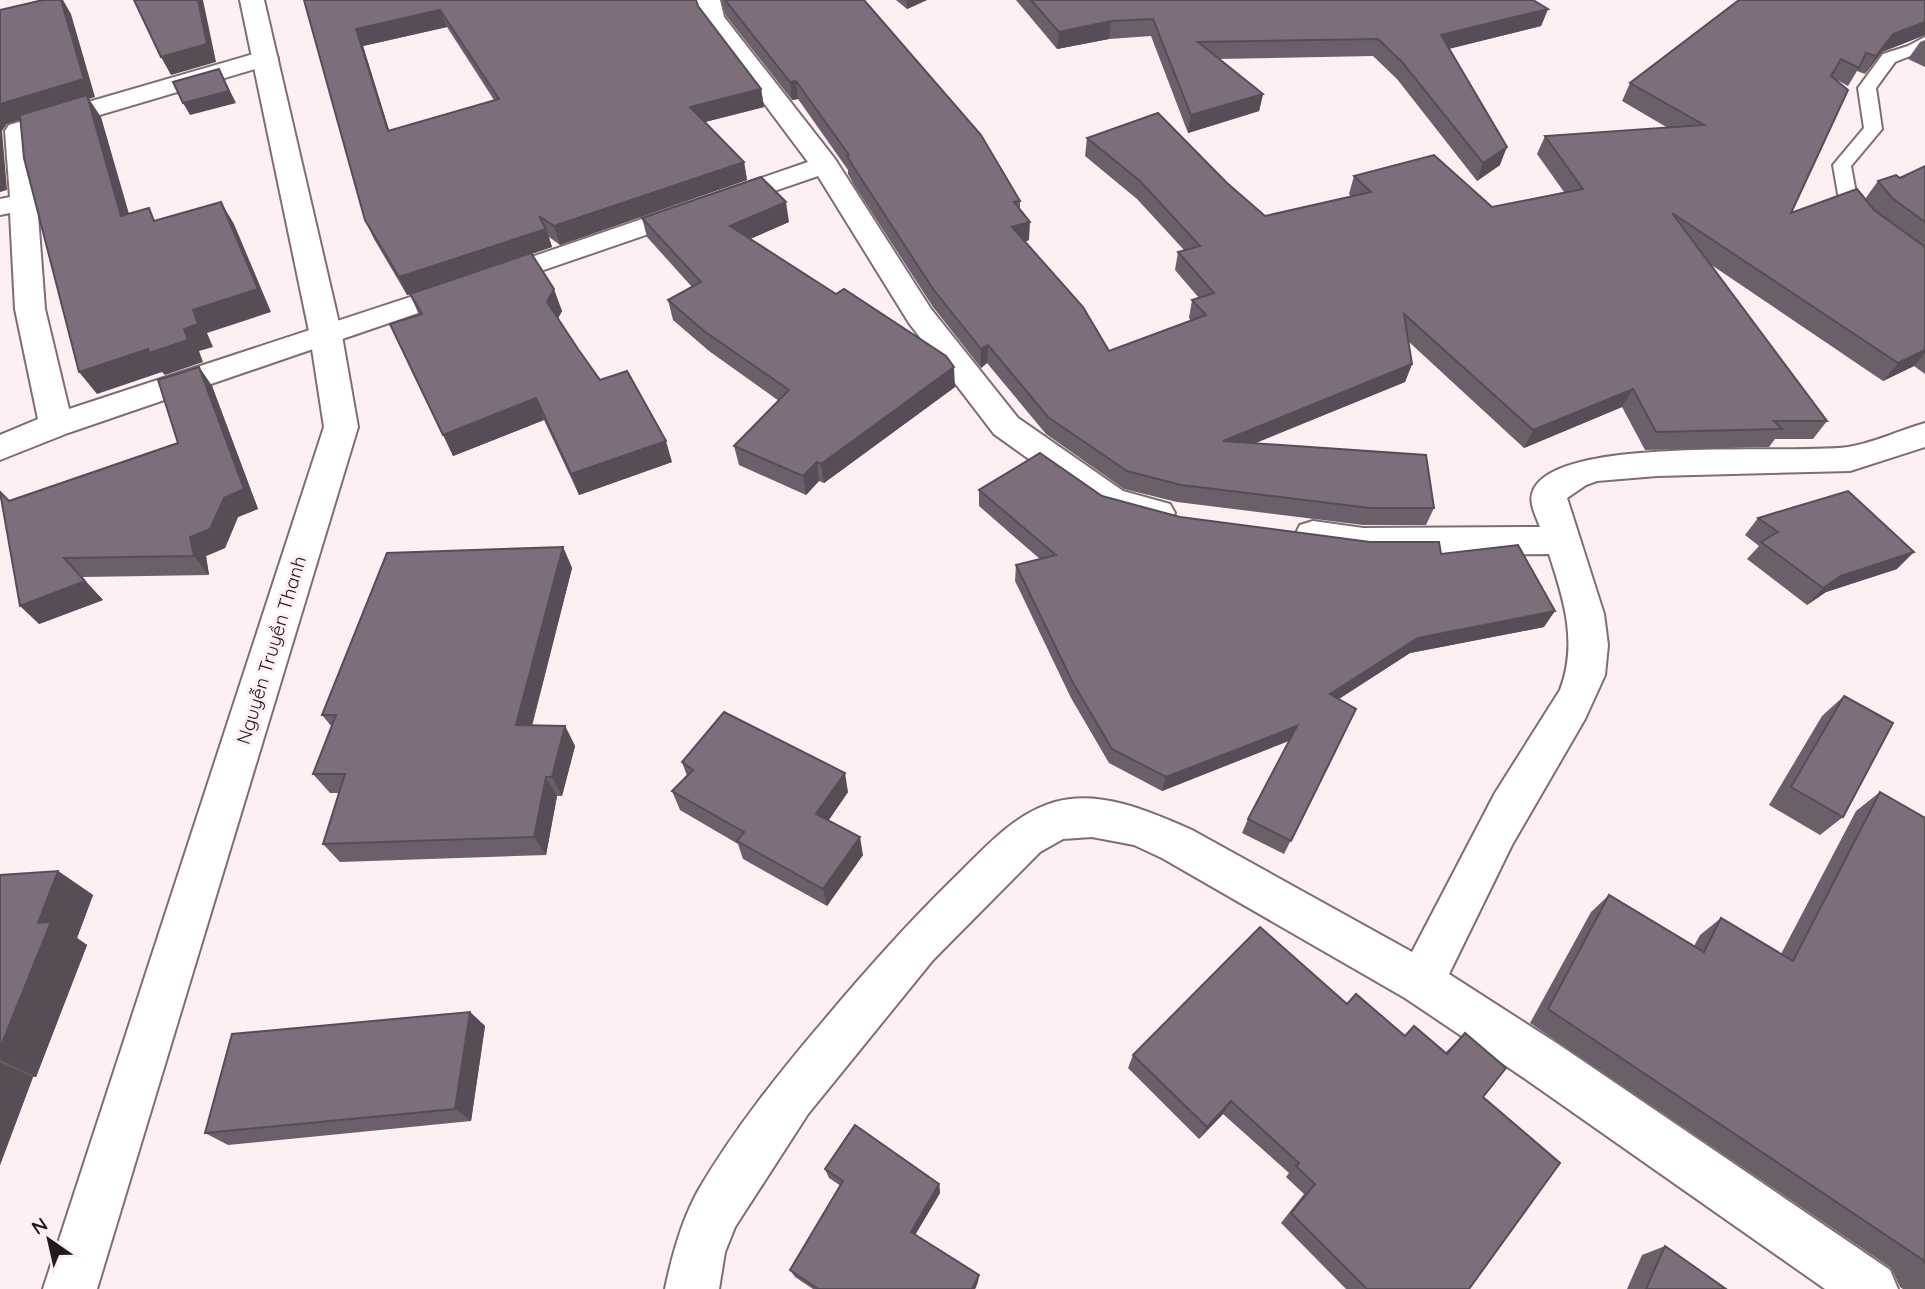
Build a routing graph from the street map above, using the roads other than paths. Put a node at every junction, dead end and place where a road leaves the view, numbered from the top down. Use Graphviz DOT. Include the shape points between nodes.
graph roads {
  1 [pos="251,0"];
  2 [pos="708,0"];
  3 [pos="1925,42"];
  4 [pos="266,58"];
  5 [pos="825,165"];
  6 [pos="12,205"];
  7 [pos="1925,263"];
  8 [pos="327,335"];
  9 [pos="57,425"];
  10 [pos="1925,435"];
  11 [pos="0,448"];
  12 [pos="1190,520"];
  13 [pos="1283,531"];
  14 [pos="1563,540"];
  15 [pos="1421,982"];
  16 [pos="70,1289"];
  17 [pos="692,1289"];
  18 [pos="1871,1289"];
  1 -- 4 [label="street, Nguyễn Truyền Thanh"];
  2 -- 5 [label="street" via="712,18"];
  3 -- 7 [label="lane" via="1889,58 1867,88 1873,129 1842,165 1847,194 1870,222"];
  4 -- 6 [label="street" via="18,131"];
  4 -- 8 [label="street, Nguyễn Truyền Thanh"];
  5 -- 8 [label="street"];
  5 -- 12 [label="street" via="920,316 1006,426 1112,501"];
  6 -- 9 [label="street"];
  8 -- 9 [label="street"];
  8 -- 16 [label="street, Nguyễn Truyền Thanh" via="341,427"];
  9 -- 11 [label="street"];
  10 -- 14 [label="street" via="1850,459 1596,469 1574,476 1549,493"];
  13 -- 14 [label="street" via="1363,541"];
  14 -- 15 [label="street" via="1586,620 1589,649 1584,676 1562,722 1523,783"];
  15 -- 17 [label="street" via="1139,827 1092,818 1057,821 1025,838 917,945 791,1097 716,1210 699,1252"];
  15 -- 18 [label="street"];
}
